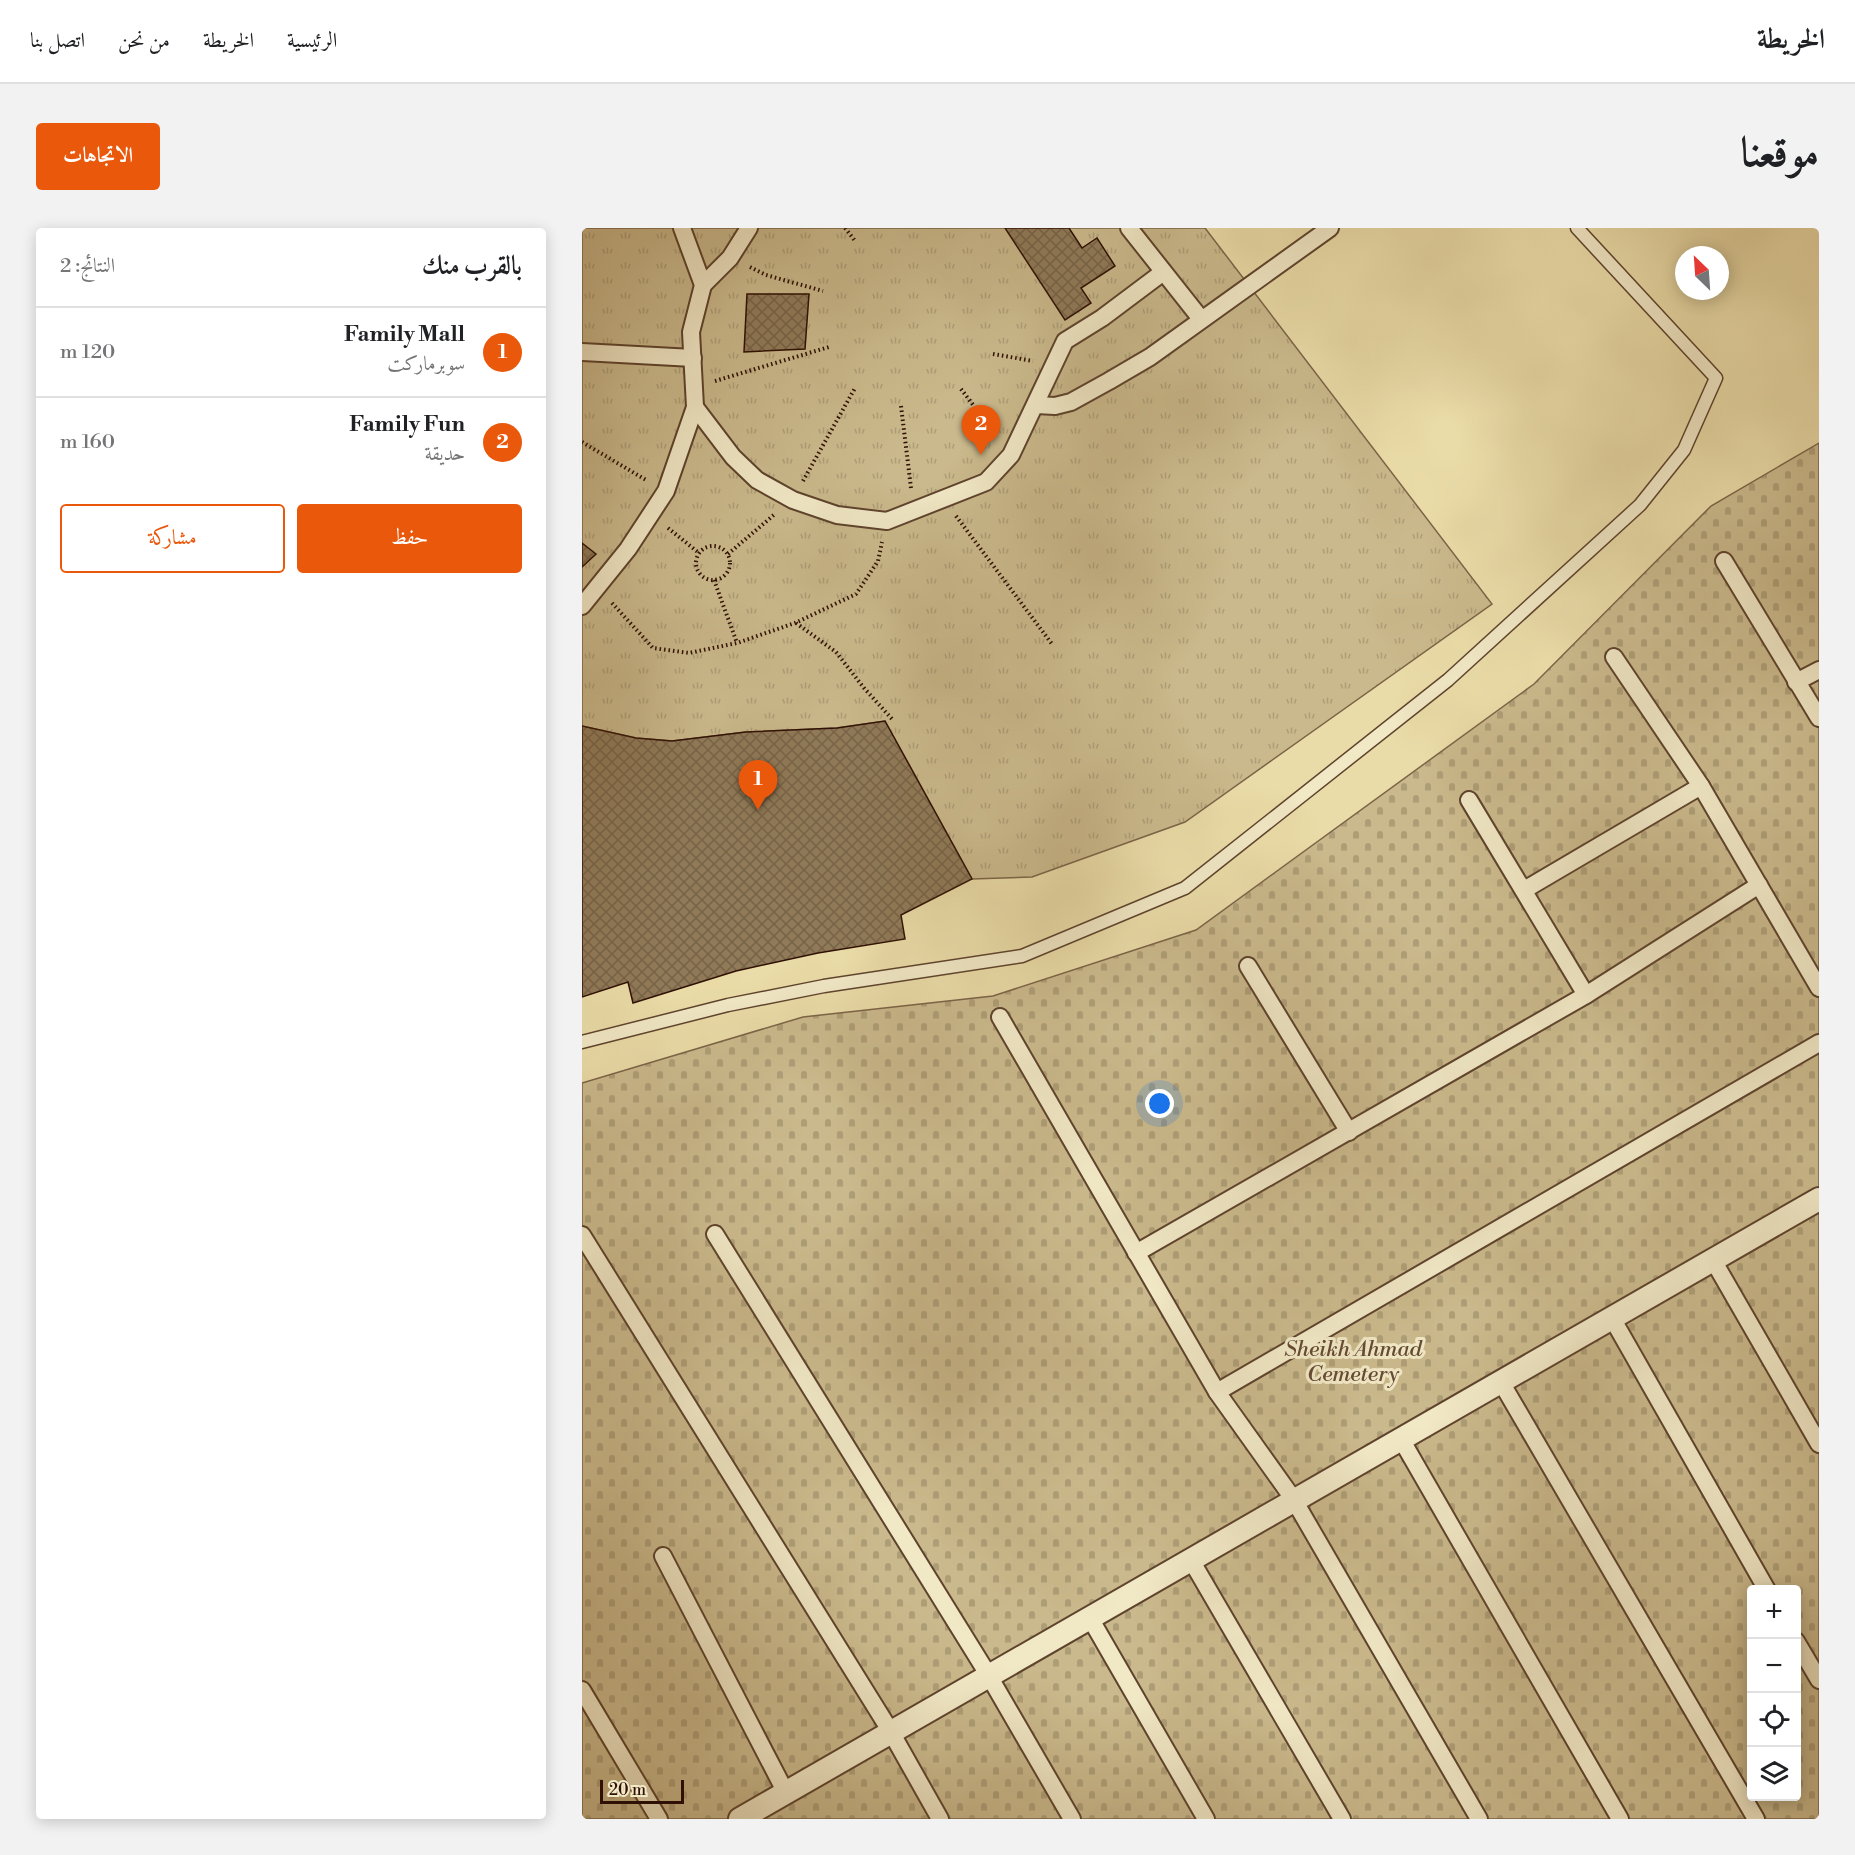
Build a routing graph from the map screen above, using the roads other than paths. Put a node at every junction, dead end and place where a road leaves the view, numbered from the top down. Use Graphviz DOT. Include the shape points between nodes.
graph roads {
  1 [pos="682,228"];
  2 [pos="749,228"];
  3 [pos="1129,228"];
  4 [pos="1330,228"];
  5 [pos="1577,228"];
  6 [pos="1162,273"];
  7 [pos="703,285"];
  8 [pos="1201,319"];
  9 [pos="582,352"];
  10 [pos="693,358"];
  11 [pos="1036,405"];
  12 [pos="695,407"];
  13 [pos="1724,561"];
  14 [pos="582,606"];
  15 [pos="1614,657"];
  16 [pos="1819,670"];
  17 [pos="1796,682"];
  18 [pos="1819,718"];
  19 [pos="1701,786"];
  20 [pos="1469,800"];
  21 [pos="1759,885"];
  22 [pos="1524,890"];
  23 [pos="1248,966"];
  24 [pos="1819,988"];
  25 [pos="1586,995"];
  26 [pos="1000,1017"];
  27 [pos="582,1042"];
  28 [pos="1819,1043"];
  29 [pos="1349,1132"];
  30 [pos="1818,1204"];
  31 [pos="715,1234"];
  32 [pos="582,1235"];
  33 [pos="1136,1253"];
  34 [pos="1713,1260"];
  35 [pos="1612,1318"];
  36 [pos="1501,1382"];
  37 [pos="1217,1392"];
  38 [pos="1401,1439"];
  39 [pos="1819,1444"];
  40 [pos="1294,1500"];
  41 [pos="663,1556"];
  42 [pos="1191,1560"];
  43 [pos="1764,1585"];
  44 [pos="1090,1618"];
  45 [pos="1801,1648"];
  46 [pos="989,1676"];
  47 [pos="1819,1680"];
  48 [pos="582,1690"];
  49 [pos="891,1732"];
  50 [pos="786,1792"];
  51 [pos="659,1819"];
  52 [pos="740,1819"];
  53 [pos="940,1819"];
  54 [pos="1072,1819"];
  55 [pos="1206,1819"];
  56 [pos="1342,1819"];
  57 [pos="1479,1819"];
  58 [pos="1620,1819"];
  59 [pos="1755,1819"];
  1 -- 7 [label="street"];
  2 -- 7 [label="street" via="730,258"];
  3 -- 6 [label="street"];
  4 -- 8 [label="street"];
  5 -- 27 [label="lane" via="1716,378 1684,450 1640,505 1448,680 1185,888 1055,943 1022,956 728,1005"];
  6 -- 8 [label="street"];
  6 -- 11 [label="street" via="1065,341"];
  7 -- 10 [label="street" via="691,332"];
  8 -- 11 [label="street" via="1150,357 1080,397 1055,406"];
  9 -- 10 [label="street"];
  10 -- 12 [label="street"];
  11 -- 12 [label="street" via="1011,455 986,482 887,521 837,515 793,500 757,480 733,457"];
  12 -- 14 [label="street" via="666,491 628,549"];
  13 -- 17 [label="street"];
  15 -- 19 [label="street"];
  16 -- 17 [label="street"];
  17 -- 18 [label="street"];
  19 -- 21 [label="street"];
  19 -- 22 [label="street"];
  20 -- 22 [label="street"];
  21 -- 24 [label="street"];
  21 -- 25 [label="street"];
  22 -- 25 [label="street"];
  23 -- 29 [label="street"];
  25 -- 29 [label="street"];
  26 -- 33 [label="street"];
  28 -- 37 [label="street"];
  29 -- 33 [label="street"];
  30 -- 34 [label="street"];
  31 -- 46 [label="street"];
  32 -- 49 [label="street"];
  33 -- 37 [label="street"];
  34 -- 35 [label="street"];
  34 -- 39 [label="street"];
  35 -- 36 [label="street"];
  35 -- 43 [label="street"];
  36 -- 38 [label="street"];
  36 -- 59 [label="street"];
  37 -- 40 [label="street"];
  38 -- 40 [label="street"];
  38 -- 58 [label="street"];
  40 -- 42 [label="street"];
  40 -- 57 [label="street"];
  41 -- 50 [label="street"];
  42 -- 44 [label="street"];
  42 -- 56 [label="street"];
  44 -- 46 [label="street"];
  44 -- 55 [label="street"];
  45 -- 47 [label="street"];
  46 -- 49 [label="street"];
  46 -- 54 [label="street"];
  48 -- 51 [label="street"];
  49 -- 50 [label="street"];
  49 -- 53 [label="street"];
  50 -- 52 [label="street"];
}
